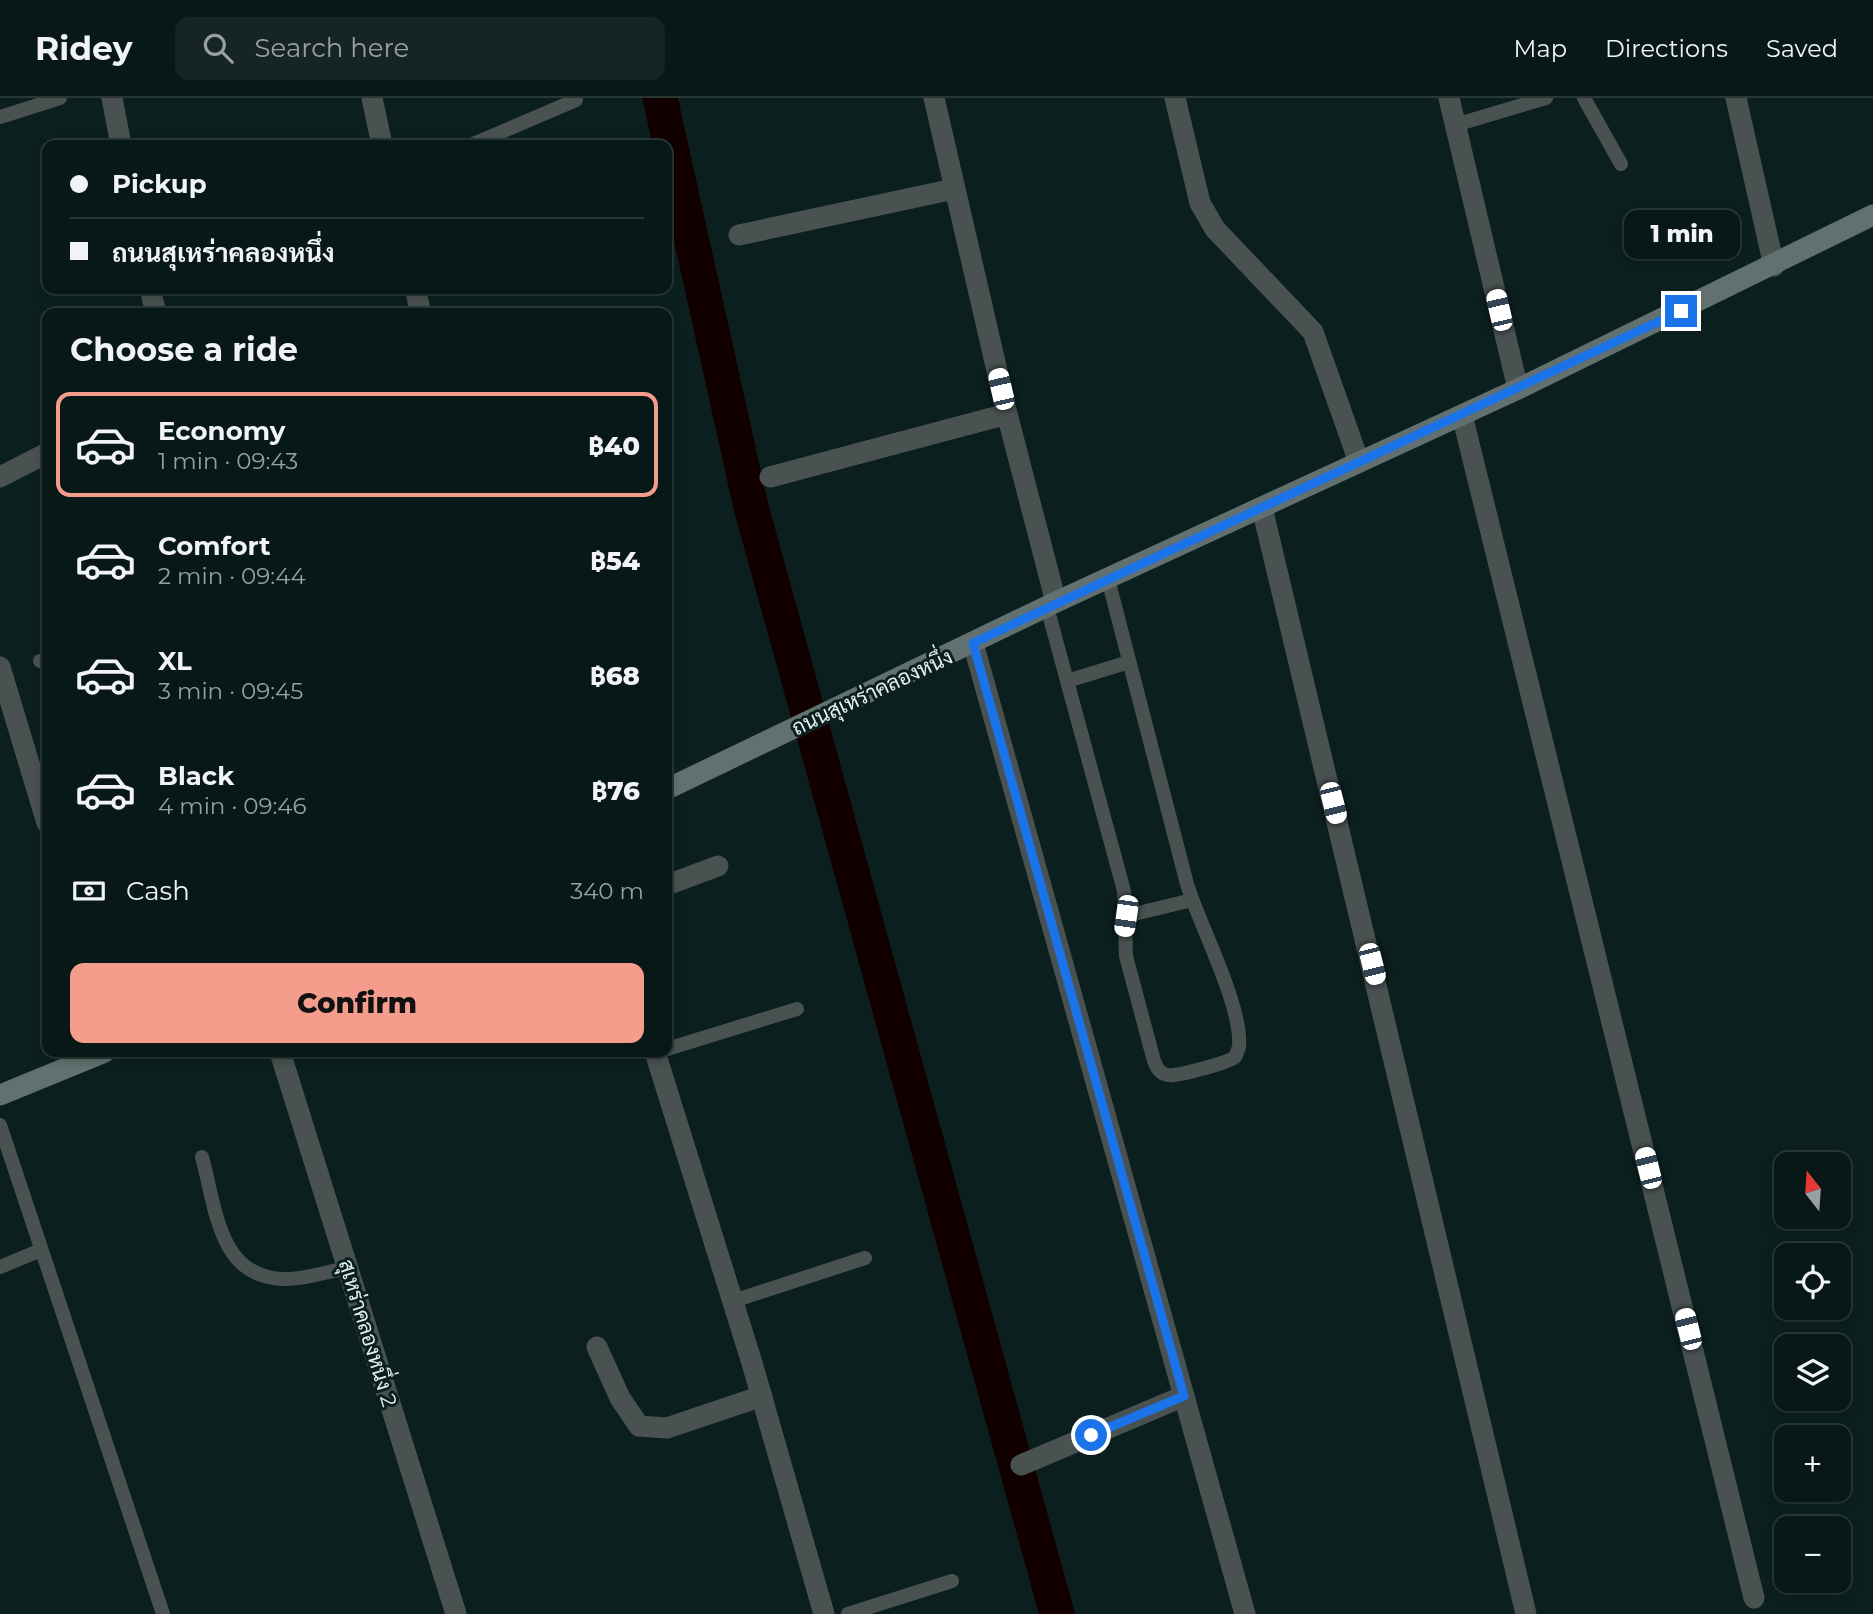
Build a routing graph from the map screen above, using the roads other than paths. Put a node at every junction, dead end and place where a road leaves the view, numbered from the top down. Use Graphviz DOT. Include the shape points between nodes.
graph roads {
  1 [pos="60,98"];
  2 [pos="112,98"];
  3 [pos="372,98"];
  4 [pos="934,98"];
  5 [pos="1175,98"];
  6 [pos="1449,98"];
  7 [pos="1546,98"];
  8 [pos="1584,98"];
  9 [pos="1736,98"];
  10 [pos="576,100"];
  11 [pos="0,117"];
  12 [pos="1455,125"];
  13 [pos="120,140"];
  14 [pos="381,140"];
  15 [pos="483,140"];
  16 [pos="1621,164"];
  17 [pos="954,189"];
  18 [pos="1873,215"];
  19 [pos="739,235"];
  20 [pos="1774,266"];
  21 [pos="1518,389"];
  22 [pos="1007,414"];
  23 [pos="1462,415"];
  24 [pos="42,456"];
  25 [pos="1359,463"];
  26 [pos="0,477"];
  27 [pos="770,477"];
  28 [pos="1262,508"];
  29 [pos="1108,579"];
  30 [pos="1051,605"];
  31 [pos="973,643"];
  32 [pos="1129,662"];
  33 [pos="2,680"];
  34 [pos="1067,681"];
  35 [pos="672,787"];
  36 [pos="42,807"];
  37 [pos="719,866"];
  38 [pos="672,883"];
  39 [pos="1192,900"];
  40 [pos="1126,916"];
  41 [pos="797,1009"];
  42 [pos="672,1047"];
  43 [pos="93,1057"];
  44 [pos="282,1057"];
  45 [pos="658,1057"];
  46 [pos="0,1095"];
  47 [pos="0,1125"];
  48 [pos="202,1157"];
  49 [pos="41,1250"];
  50 [pos="865,1258"];
  51 [pos="0,1268"];
  52 [pos="348,1268"];
  53 [pos="733,1301"];
  54 [pos="597,1347"];
  55 [pos="762,1396"];
  56 [pos="1184,1396"];
  57 [pos="1021,1465"];
  58 [pos="952,1581"];
  59 [pos="1754,1598"];
  60 [pos="820,1613"];
  61 [pos="163,1614"];
  62 [pos="456,1614"];
  63 [pos="848,1614"];
  64 [pos="1245,1614"];
  65 [pos="1526,1614"];
  1 -- 11 [label="lane"];
  2 -- 13 [label="street"];
  3 -- 14 [label="street"];
  4 -- 17 [label="street"];
  5 -- 25 [label="street" via="1200,203 1214,229 1314,332"];
  6 -- 12 [label="street"];
  7 -- 12 [label="lane"];
  8 -- 16 [label="lane"];
  9 -- 20 [label="street"];
  10 -- 15 [label="lane"];
  12 -- 21 [label="street"];
  17 -- 19 [label="street"];
  17 -- 22 [label="street"];
  18 -- 20 [label="main road, ถนนสุเหร่าคลองหนึ่ง"];
  20 -- 21 [label="main road, ถนนสุเหร่าคลองหนึ่ง"];
  21 -- 23 [label="main road, ถนนสุเหร่าคลองหนึ่ง"];
  22 -- 27 [label="street"];
  22 -- 30 [label="street"];
  23 -- 25 [label="main road, ถนนสุเหร่าคลองหนึ่ง"];
  23 -- 59 [label="street"];
  24 -- 26 [label="street"];
  25 -- 28 [label="main road, ถนนสุเหร่าคลองหนึ่ง"];
  28 -- 29 [label="main road, ถนนสุเหร่าคลองหนึ่ง"];
  28 -- 65 [label="street"];
  29 -- 30 [label="main road, ถนนสุเหร่าคลองหนึ่ง"];
  29 -- 32 [label="lane"];
  30 -- 31 [label="main road, ถนนสุเหร่าคลองหนึ่ง"];
  30 -- 34 [label="lane"];
  31 -- 35 [label="main road, ถนนสุเหร่าคลองหนึ่ง"];
  31 -- 56 [label="street"];
  32 -- 34 [label="lane"];
  32 -- 39 [label="lane"];
  33 -- 36 [label="street"];
  34 -- 40 [label="lane" via="1124,891"];
  37 -- 38 [label="street"];
  39 -- 40 [label="lane"];
  39 -- 40 [label="lane" via="1203,919 1236,1020 1239,1047 1235,1056 1224,1062 1170,1076 1159,1071 1154,1061 1126,956"];
  41 -- 42 [label="lane"];
  43 -- 46 [label="main road"];
  44 -- 52 [label="street, สุเหร่าคลองหนึ่ง 2"];
  45 -- 53 [label="street"];
  47 -- 49 [label="lane"];
  48 -- 52 [label="lane" via="227,1248 240,1265 261,1276 286,1280"];
  49 -- 51 [label="lane"];
  49 -- 61 [label="lane"];
  50 -- 53 [label="lane"];
  52 -- 62 [label="street, สุเหร่าคลองหนึ่ง 2"];
  53 -- 55 [label="street"];
  54 -- 55 [label="street" via="620,1398 639,1426 650,1430 676,1426"];
  55 -- 60 [label="street"];
  56 -- 57 [label="street"];
  56 -- 64 [label="street"];
  58 -- 63 [label="lane"];
}
